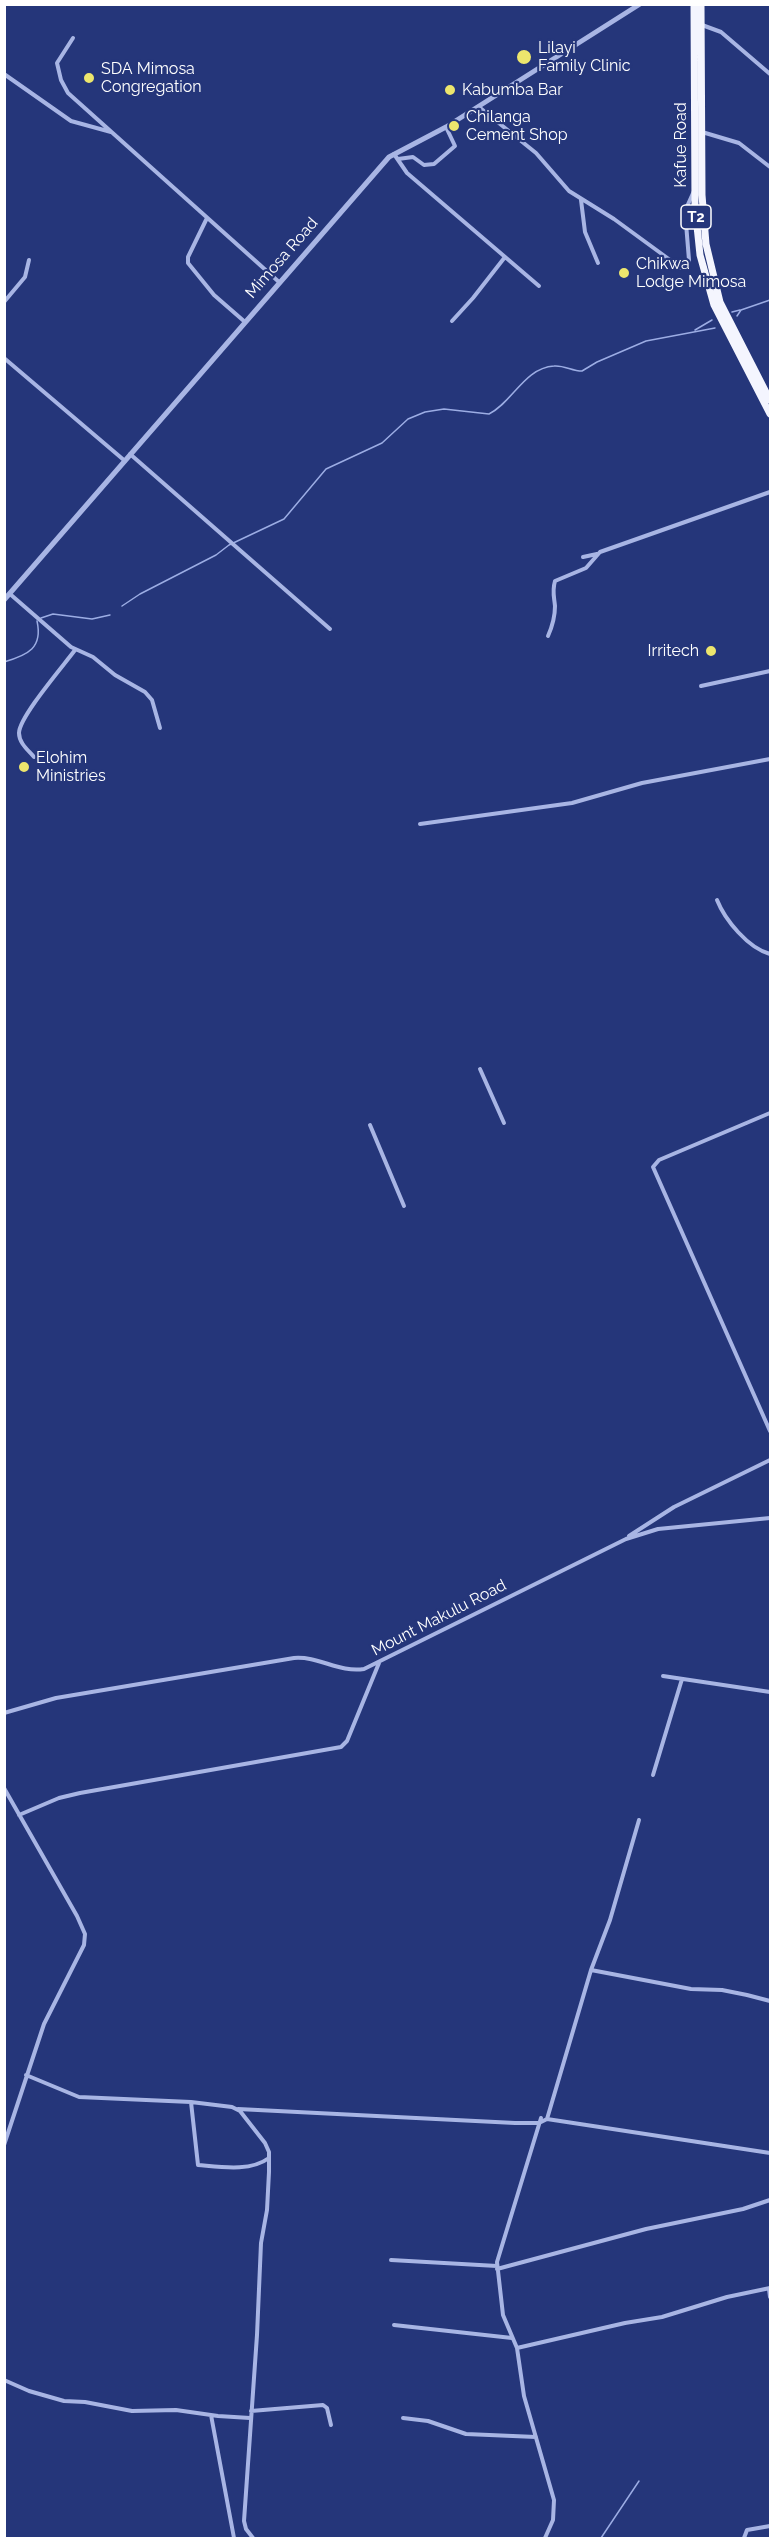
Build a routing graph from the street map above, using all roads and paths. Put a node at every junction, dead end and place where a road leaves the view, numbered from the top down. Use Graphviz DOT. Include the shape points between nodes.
graph roads {
  1 [pos="640,4"];
  2 [pos="694,4"];
  3 [pos="701,4"];
  4 [pos="701,25"];
  5 [pos="73,38"];
  6 [pos="4,74"];
  7 [pos="771,74"];
  8 [pos="479,107"];
  9 [pos="446,127"];
  10 [pos="111,132"];
  11 [pos="701,132"];
  12 [pos="396,156"];
  13 [pos="771,167"];
  14 [pos="695,190"];
  15 [pos="581,199"];
  16 [pos="207,218"];
  17 [pos="505,256"];
  18 [pos="29,260"];
  19 [pos="598,263"];
  20 [pos="279,282"];
  21 [pos="539,286"];
  22 [pos="4,302"];
  23 [pos="452,321"];
  24 [pos="245,322"];
  25 [pos="4,358"];
  26 [pos="771,399"];
  27 [pos="771,414"];
  28 [pos="130,454"];
  29 [pos="125,461"];
  30 [pos="771,492"];
  31 [pos="598,554"];
  32 [pos="583,558"];
  33 [pos="10,594"];
  34 [pos="4,600"];
  35 [pos="330,629"];
  36 [pos="548,636"];
  37 [pos="75,650"];
  38 [pos="771,671"];
  39 [pos="701,686"];
  40 [pos="160,728"];
  41 [pos="34,757"];
  42 [pos="771,759"];
  43 [pos="420,824"];
  44 [pos="717,900"];
  45 [pos="771,954"];
  46 [pos="480,1070"];
  47 [pos="771,1113"];
  48 [pos="504,1123"];
  49 [pos="370,1125"];
  50 [pos="404,1206"];
  51 [pos="771,1431"];
  52 [pos="771,1460"];
  53 [pos="771,1518"];
  54 [pos="626,1539"];
  55 [pos="380,1662"];
  56 [pos="663,1676"];
  57 [pos="682,1679"];
  58 [pos="771,1692"];
  59 [pos="4,1713"];
  60 [pos="653,1774"];
  61 [pos="4,1788"];
  62 [pos="19,1815"];
  63 [pos="639,1820"];
  64 [pos="591,1970"];
  65 [pos="771,2001"];
  66 [pos="26,2075"];
  67 [pos="191,2102"];
  68 [pos="237,2109"];
  69 [pos="541,2118"];
  70 [pos="547,2119"];
  71 [pos="539,2123"];
  72 [pos="4,2145"];
  73 [pos="771,2153"];
  74 [pos="269,2158"];
  75 [pos="771,2200"];
  76 [pos="391,2260"];
  77 [pos="497,2268"];
  78 [pos="770,2289"];
  79 [pos="771,2297"];
  80 [pos="394,2325"];
  81 [pos="512,2338"];
  82 [pos="517,2348"];
  83 [pos="4,2380"];
  84 [pos="251,2411"];
  85 [pos="211,2415"];
  86 [pos="251,2418"];
  87 [pos="403,2418"];
  88 [pos="331,2425"];
  89 [pos="536,2437"];
  90 [pos="771,2526"];
  91 [pos="234,2538"];
  92 [pos="253,2538"];
  93 [pos="545,2538"];
  94 [pos="744,2538"];
  1 -- 8 [label="street, Mimosa Road"];
  2 -- 14 [label="highway, Kafue Road / T2"];
  3 -- 4 [label="highway, Kafue Road / T2"];
  4 -- 7 [label="street" via="721,32"];
  4 -- 11 [label="highway, Kafue Road / T2"];
  5 -- 10 [label="street" via="58,59 61,80 68,93"];
  6 -- 10 [label="street" via="71,121"];
  8 -- 9 [label="street, Mimosa Road"];
  8 -- 15 [label="street" via="532,150"];
  9 -- 12 [label="street, Mimosa Road"];
  9 -- 12 [label="street" via="455,144 434,164 424,165 413,157"];
  10 -- 16 [label="street"];
  11 -- 13 [label="street" via="739,143"];
  11 -- 26 [label="highway, Kafue Road / T2" via="703,215 710,269 725,313"];
  12 -- 17 [label="street" via="407,172"];
  12 -- 20 [label="street, Mimosa Road" via="379,166"];
  14 -- 15 [label="street" via="685,211 689,260 684,268"];
  14 -- 27 [label="highway, Kafue Road / T2" via="698,242 709,293"];
  15 -- 19 [label="street" via="585,232"];
  16 -- 20 [label="street"];
  16 -- 24 [label="street" via="188,262 219,301"];
  17 -- 21 [label="street"];
  17 -- 23 [label="street"];
  18 -- 22 [label="street" via="25,276"];
  20 -- 24 [label="street, Mimosa Road"];
  24 -- 28 [label="street, Mimosa Road"];
  25 -- 29 [label="street"];
  28 -- 29 [label="street, Mimosa Road"];
  28 -- 35 [label="street"];
  29 -- 33 [label="street, Mimosa Road"];
  30 -- 31 [label="street"];
  31 -- 32 [label="street"];
  31 -- 36 [label="street" via="584,570 555,581 553,623"];
  33 -- 34 [label="street, Mimosa Road"];
  33 -- 37 [label="street"];
  37 -- 40 [label="street" via="93,657 145,692 152,700"];
  37 -- 41 [label="street" via="20,727 21,741"];
  38 -- 39 [label="street"];
  42 -- 43 [label="street" via="642,783 572,803"];
  44 -- 45 [label="street" via="728,922"];
  46 -- 48 [label="street"];
  47 -- 51 [label="street" via="659,1160 653,1167"];
  49 -- 50 [label="street"];
  52 -- 54 [label="street" via="674,1507"];
  53 -- 54 [label="street, Mount Makulu Road" via="658,1529"];
  54 -- 55 [label="street, Mount Makulu Road"];
  55 -- 59 [label="street, Mount Makulu Road" via="349,1670 310,1658 294,1658 56,1698"];
  55 -- 62 [label="street" via="341,1747 80,1793"];
  56 -- 57 [label="street"];
  57 -- 58 [label="street"];
  57 -- 60 [label="street"];
  61 -- 62 [label="street"];
  62 -- 66 [label="street" via="85,1934 84,1945 44,2024"];
  63 -- 64 [label="street"];
  64 -- 65 [label="street"];
  64 -- 70 [label="street"];
  66 -- 67 [label="street" via="79,2097"];
  66 -- 72 [label="street"];
  67 -- 68 [label="street"];
  67 -- 74 [label="street" via="198,2165 248,2167"];
  68 -- 71 [label="street"];
  68 -- 74 [label="street" via="262,2137"];
  69 -- 71 [label="street"];
  70 -- 71 [label="street"];
  70 -- 73 [label="street"];
  71 -- 77 [label="street"];
  74 -- 84 [label="street"];
  75 -- 77 [label="street"];
  76 -- 77 [label="street"];
  77 -- 81 [label="street" via="502,2311"];
  78 -- 79 [label="street"];
  78 -- 82 [label="street"];
  80 -- 81 [label="street"];
  81 -- 82 [label="street"];
  82 -- 89 [label="street" via="524,2397"];
  83 -- 85 [label="street" via="64,2401"];
  84 -- 86 [label="street"];
  84 -- 88 [label="street" via="323,2405"];
  85 -- 86 [label="street"];
  85 -- 91 [label="street"];
  86 -- 92 [label="street" via="244,2521"];
  87 -- 89 [label="street" via="466,2433"];
  89 -- 93 [label="street" via="555,2500 553,2520"];
  90 -- 94 [label="street" via="747,2530"];
}
